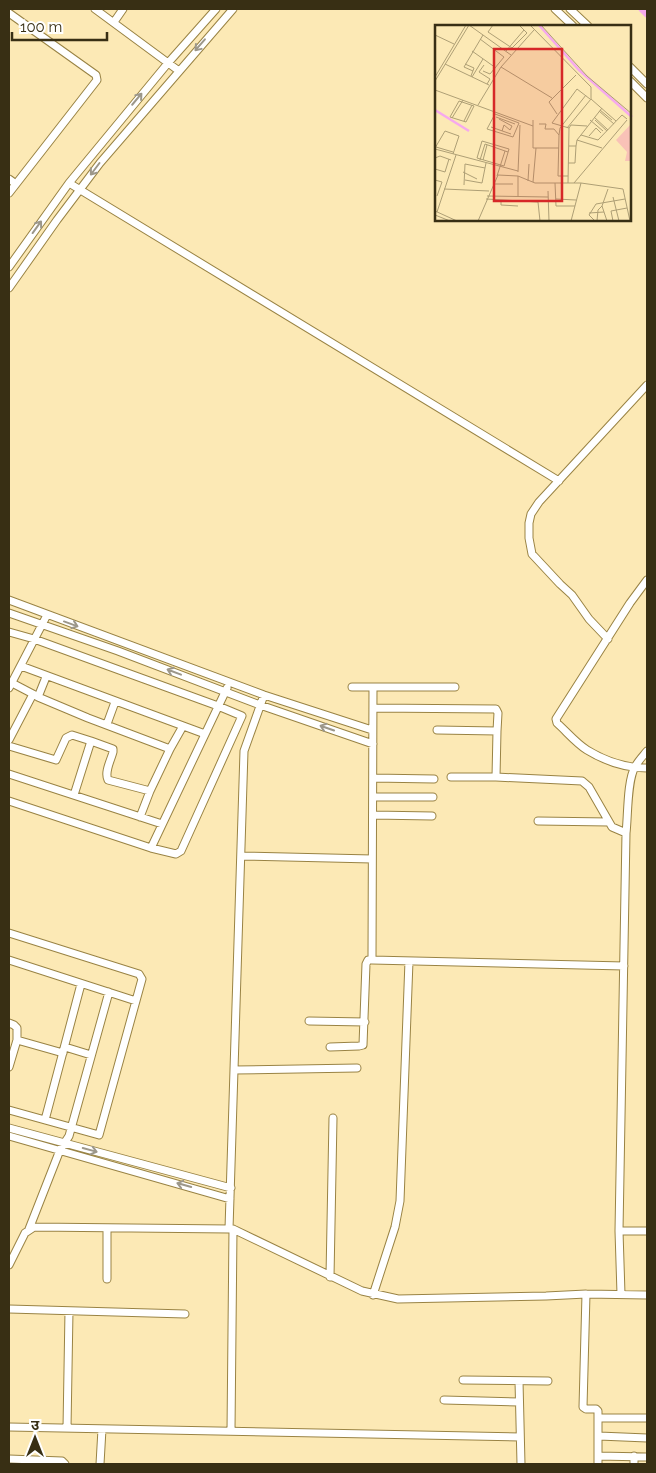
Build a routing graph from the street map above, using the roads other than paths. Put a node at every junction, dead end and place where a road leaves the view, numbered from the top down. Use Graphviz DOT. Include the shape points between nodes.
graph roads {
  1 [pos="94,9"];
  2 [pos="123,9"];
  3 [pos="216,9"];
  4 [pos="233,9"];
  5 [pos="555,9"];
  6 [pos="570,9"];
  7 [pos="9,13"];
  8 [pos="114,22"];
  9 [pos="573,25"];
  10 [pos="587,25"];
  11 [pos="168,63"];
  12 [pos="631,67"];
  13 [pos="179,71"];
  14 [pos="631,82"];
  15 [pos="647,84"];
  16 [pos="647,98"];
  17 [pos="9,179"];
  18 [pos="69,183"];
  19 [pos="16,184"];
  20 [pos="80,189"];
  21 [pos="9,193"];
  22 [pos="9,267"];
  23 [pos="9,288"];
  24 [pos="647,385"];
  25 [pos="559,481"];
  26 [pos="647,580"];
  27 [pos="9,600"];
  28 [pos="9,613"];
  29 [pos="47,615"];
  30 [pos="42,624"];
  31 [pos="9,632"];
  32 [pos="34,639"];
  33 [pos="608,639"];
  34 [pos="21,666"];
  35 [pos="46,677"];
  36 [pos="231,682"];
  37 [pos="10,686"];
  38 [pos="352,687"];
  39 [pos="373,687"];
  40 [pos="455,687"];
  41 [pos="225,691"];
  42 [pos="264,695"];
  43 [pos="35,696"];
  44 [pos="115,702"];
  45 [pos="260,704"];
  46 [pos="218,706"];
  47 [pos="373,708"];
  48 [pos="107,724"];
  49 [pos="184,726"];
  50 [pos="372,730"];
  51 [pos="437,730"];
  52 [pos="497,731"];
  53 [pos="205,734"];
  54 [pos="9,740"];
  55 [pos="91,741"];
  56 [pos="373,744"];
  57 [pos="9,746"];
  58 [pos="170,748"];
  59 [pos="647,751"];
  60 [pos="634,768"];
  61 [pos="647,768"];
  62 [pos="9,774"];
  63 [pos="451,777"];
  64 [pos="496,777"];
  65 [pos="373,778"];
  66 [pos="434,779"];
  67 [pos="150,791"];
  68 [pos="74,795"];
  69 [pos="373,797"];
  70 [pos="433,797"];
  71 [pos="9,802"];
  72 [pos="373,816"];
  73 [pos="432,816"];
  74 [pos="140,817"];
  75 [pos="538,821"];
  76 [pos="609,822"];
  77 [pos="162,824"];
  78 [pos="622,832"];
  79 [pos="151,848"];
  80 [pos="241,856"];
  81 [pos="372,859"];
  82 [pos="9,933"];
  83 [pos="9,960"];
  84 [pos="372,960"];
  85 [pos="409,961"];
  86 [pos="624,966"];
  87 [pos="82,984"];
  88 [pos="109,992"];
  89 [pos="136,1001"];
  90 [pos="309,1021"];
  91 [pos="364,1022"];
  92 [pos="9,1023"];
  93 [pos="17,1040"];
  94 [pos="330,1047"];
  95 [pos="64,1050"];
  96 [pos="92,1055"];
  97 [pos="9,1067"];
  98 [pos="357,1068"];
  99 [pos="234,1070"];
  100 [pos="9,1110"];
  101 [pos="333,1118"];
  102 [pos="45,1120"];
  103 [pos="72,1127"];
  104 [pos="9,1128"];
  105 [pos="9,1136"];
  106 [pos="62,1147"];
  107 [pos="231,1188"];
  108 [pos="230,1199"];
  109 [pos="107,1228"];
  110 [pos="29,1229"];
  111 [pos="231,1229"];
  112 [pos="619,1231"];
  113 [pos="647,1231"];
  114 [pos="9,1265"];
  115 [pos="330,1277"];
  116 [pos="107,1279"];
  117 [pos="586,1294"];
  118 [pos="621,1294"];
  119 [pos="373,1295"];
  120 [pos="647,1295"];
  121 [pos="9,1309"];
  122 [pos="69,1311"];
  123 [pos="185,1314"];
  124 [pos="463,1380"];
  125 [pos="548,1380"];
  126 [pos="519,1381"];
  127 [pos="444,1400"];
  128 [pos="519,1402"];
  129 [pos="599,1418"];
  130 [pos="647,1418"];
  131 [pos="9,1427"];
  132 [pos="67,1428"];
  133 [pos="102,1429"];
  134 [pos="231,1432"];
  135 [pos="599,1436"];
  136 [pos="520,1437"];
  137 [pos="647,1438"];
  138 [pos="598,1456"];
  139 [pos="647,1456"];
  140 [pos="9,1459"];
  141 [pos="634,1460"];
  142 [pos="65,1464"];
  143 [pos="100,1464"];
  144 [pos="521,1464"];
  145 [pos="598,1464"];
  1 -- 8 [label="street"];
  2 -- 8 [label="street"];
  3 -- 11 [label="street"];
  4 -- 13 [label="street, one-way"];
  5 -- 9 [label="street"];
  6 -- 10 [label="street"];
  7 -- 19 [label="street" via="97,77"];
  8 -- 11 [label="street"];
  11 -- 13 [label="street"];
  18 -- 11 [label="street, one-way"];
  12 -- 15 [label="street"];
  13 -- 20 [label="street, one-way"];
  14 -- 16 [label="street"];
  17 -- 19 [label="street"];
  18 -- 20 [label="street"];
  22 -- 18 [label="street, one-way"];
  19 -- 21 [label="street"];
  20 -- 23 [label="street"];
  20 -- 25 [label="street"];
  24 -- 25 [label="street"];
  25 -- 33 [label="street" via="531,514 528,527 531,551"];
  26 -- 33 [label="street"];
  27 -- 29 [label="street"];
  28 -- 30 [label="street"];
  29 -- 30 [label="street"];
  29 -- 36 [label="street, one-way"];
  30 -- 32 [label="street"];
  41 -- 30 [label="street, one-way"];
  31 -- 32 [label="street"];
  32 -- 34 [label="street"];
  32 -- 46 [label="street"];
  33 -- 60 [label="street" via="556,721 585,749"];
  34 -- 35 [label="street"];
  34 -- 37 [label="street"];
  35 -- 43 [label="street"];
  35 -- 44 [label="street"];
  36 -- 41 [label="street"];
  36 -- 42 [label="street"];
  37 -- 43 [label="street"];
  38 -- 39 [label="street"];
  39 -- 40 [label="street"];
  39 -- 47 [label="street"];
  41 -- 45 [label="street"];
  41 -- 46 [label="street"];
  42 -- 45 [label="street"];
  42 -- 50 [label="street"];
  43 -- 48 [label="street"];
  43 -- 54 [label="street"];
  44 -- 48 [label="street"];
  44 -- 49 [label="street"];
  56 -- 45 [label="street, one-way"];
  45 -- 80 [label="street" via="244,750"];
  46 -- 53 [label="street"];
  46 -- 79 [label="street" via="242,718 181,851 176,854"];
  47 -- 50 [label="street"];
  47 -- 52 [label="street" via="496,709"];
  48 -- 58 [label="street"];
  49 -- 53 [label="street"];
  49 -- 58 [label="street"];
  50 -- 56 [label="street"];
  51 -- 52 [label="street"];
  52 -- 64 [label="street"];
  53 -- 77 [label="street"];
  55 -- 57 [label="street" via="69,736 56,760"];
  55 -- 67 [label="street" via="114,750 107,771 108,780"];
  55 -- 68 [label="street"];
  56 -- 65 [label="street"];
  58 -- 67 [label="street"];
  59 -- 60 [label="street"];
  60 -- 61 [label="street"];
  60 -- 78 [label="street"];
  62 -- 68 [label="street"];
  63 -- 64 [label="street"];
  64 -- 76 [label="street" via="582,782 589,787"];
  65 -- 66 [label="street"];
  65 -- 69 [label="street"];
  67 -- 74 [label="street"];
  68 -- 74 [label="street"];
  69 -- 70 [label="street"];
  69 -- 72 [label="street"];
  71 -- 79 [label="street"];
  72 -- 73 [label="street"];
  72 -- 81 [label="street"];
  74 -- 77 [label="street"];
  75 -- 76 [label="street"];
  76 -- 78 [label="street"];
  77 -- 79 [label="street"];
  78 -- 86 [label="street"];
  80 -- 81 [label="street"];
  80 -- 99 [label="street"];
  81 -- 84 [label="street"];
  82 -- 89 [label="street" via="139,974 142,979"];
  83 -- 87 [label="street"];
  84 -- 85 [label="street"];
  84 -- 91 [label="street" via="366,964"];
  85 -- 86 [label="street"];
  85 -- 119 [label="street" via="400,1201"];
  86 -- 112 [label="street"];
  87 -- 88 [label="street"];
  87 -- 95 [label="street"];
  88 -- 89 [label="street"];
  88 -- 96 [label="street"];
  89 -- 103 [label="street" via="99,1135"];
  90 -- 91 [label="street"];
  91 -- 94 [label="street" via="362,1046"];
  92 -- 93 [label="street" via="18,1028"];
  93 -- 95 [label="street"];
  93 -- 97 [label="street"];
  95 -- 96 [label="street"];
  95 -- 102 [label="street"];
  96 -- 103 [label="street"];
  98 -- 99 [label="street"];
  99 -- 107 [label="street"];
  100 -- 102 [label="street"];
  101 -- 115 [label="street"];
  102 -- 103 [label="street"];
  103 -- 106 [label="street"];
  104 -- 106 [label="street"];
  105 -- 106 [label="street"];
  106 -- 107 [label="street, one-way"];
  108 -- 106 [label="street, one-way"];
  106 -- 110 [label="street"];
  107 -- 108 [label="street"];
  108 -- 111 [label="street"];
  109 -- 110 [label="street"];
  109 -- 111 [label="street"];
  109 -- 116 [label="street"];
  110 -- 114 [label="street"];
  111 -- 115 [label="street"];
  111 -- 134 [label="street"];
  112 -- 113 [label="street"];
  112 -- 118 [label="street"];
  115 -- 119 [label="street"];
  117 -- 118 [label="street"];
  117 -- 119 [label="street" via="430,1299"];
  117 -- 129 [label="street" via="583,1406 597,1410"];
  118 -- 120 [label="street"];
  121 -- 122 [label="street"];
  122 -- 123 [label="street"];
  122 -- 132 [label="street"];
  124 -- 126 [label="street"];
  125 -- 126 [label="street"];
  126 -- 128 [label="street"];
  127 -- 128 [label="street"];
  128 -- 136 [label="street"];
  129 -- 130 [label="street"];
  129 -- 135 [label="street"];
  131 -- 132 [label="street"];
  132 -- 133 [label="street"];
  133 -- 134 [label="street"];
  133 -- 143 [label="street"];
  134 -- 136 [label="street"];
  135 -- 137 [label="street"];
  135 -- 138 [label="street"];
  136 -- 144 [label="street"];
  138 -- 141 [label="street"];
  138 -- 145 [label="street"];
  139 -- 141 [label="street"];
  140 -- 142 [label="street" via="62,1461"];
}
